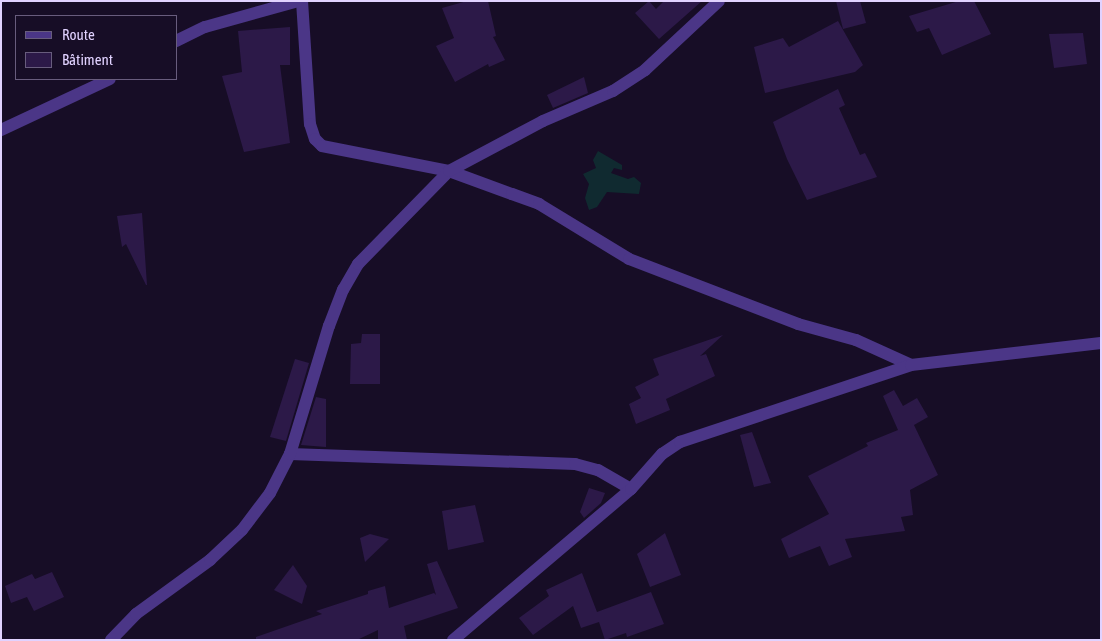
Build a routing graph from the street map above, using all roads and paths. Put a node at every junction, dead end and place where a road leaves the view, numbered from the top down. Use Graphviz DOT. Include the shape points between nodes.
graph roads {
  1 [pos="298,1"];
  2 [pos="302,1"];
  3 [pos="719,1"];
  4 [pos="178,40"];
  5 [pos="108,80"];
  6 [pos="2,127"];
  7 [pos="449,171"];
  8 [pos="1101,343"];
  9 [pos="911,365"];
  10 [pos="290,454"];
  11 [pos="631,489"];
  12 [pos="110,640"];
  13 [pos="453,640"];
  1 -- 4 [label="street" via="205,27"];
  2 -- 7 [label="street" via="310,124 314,139 335,150"];
  3 -- 7 [label="street" via="645,70 613,91 526,130"];
  5 -- 6 [label="street"];
  7 -- 9 [label="street" via="539,204 629,258 798,324 856,340"];
  7 -- 10 [label="street" via="358,264 343,290"];
  8 -- 9 [label="street"];
  9 -- 11 [label="street" via="680,442 662,454"];
  10 -- 11 [label="street" via="575,464 598,470"];
  10 -- 12 [label="street" via="270,493 242,530 210,560 136,614"];
  11 -- 13 [label="street"];
}
